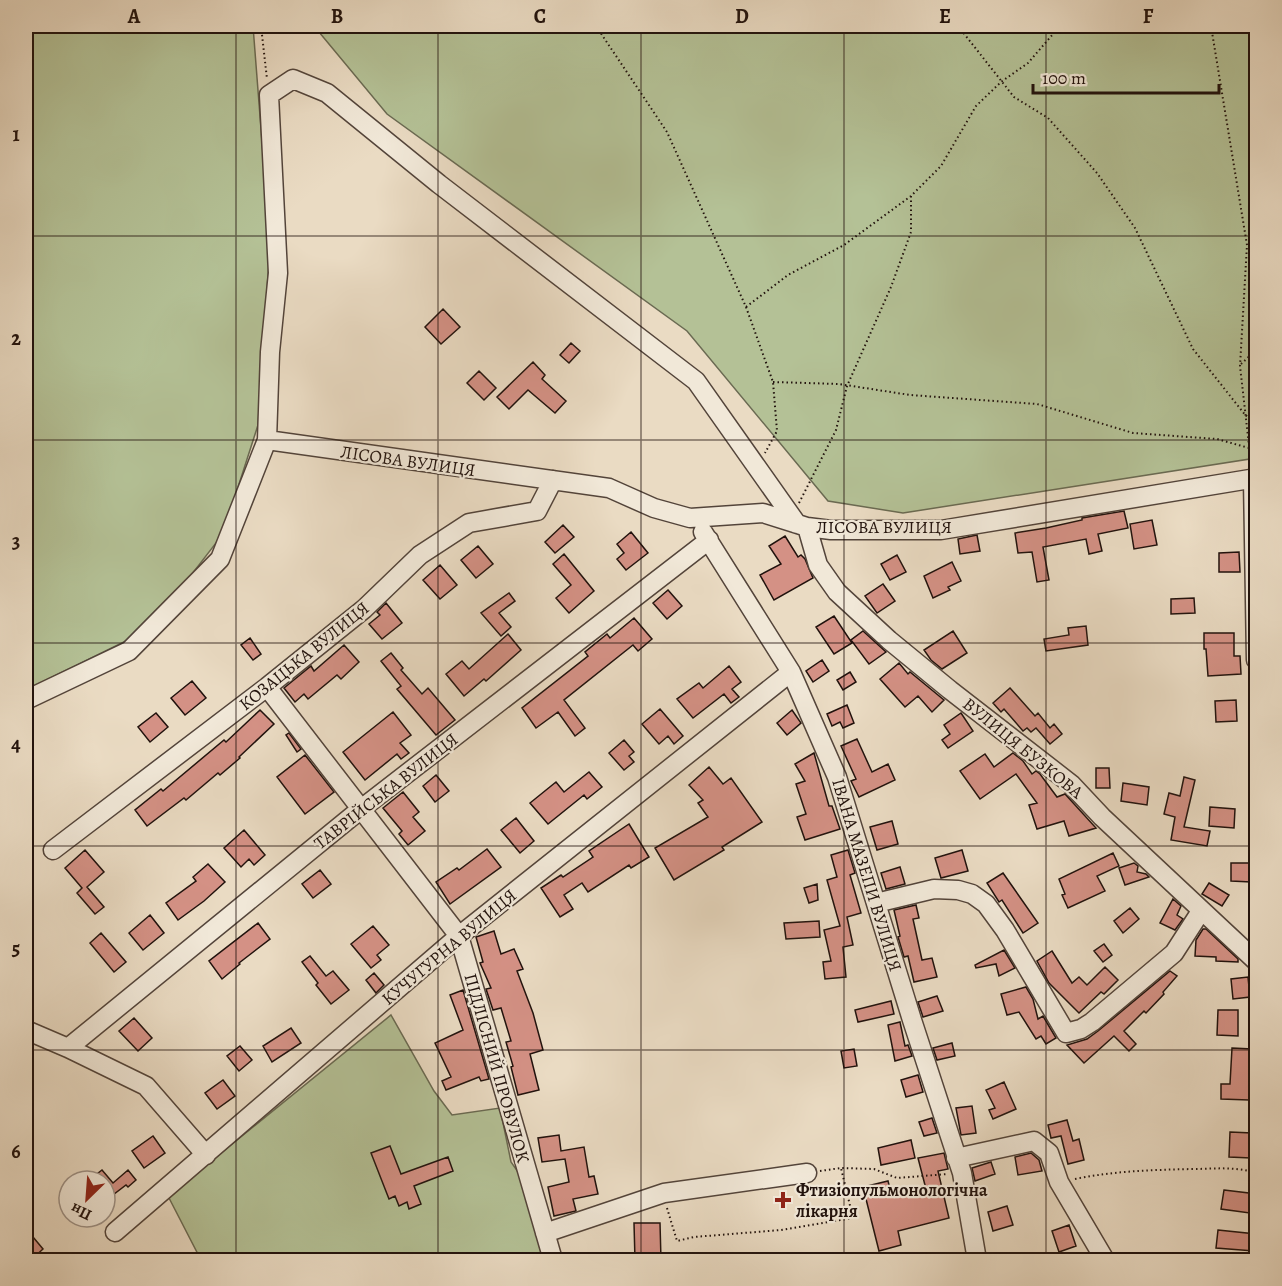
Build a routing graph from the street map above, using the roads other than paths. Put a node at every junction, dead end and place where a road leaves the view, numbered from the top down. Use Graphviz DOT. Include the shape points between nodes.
graph roads {
  1 [pos="267,441"];
  2 [pos="1255,478"];
  3 [pos="553,480"];
  4 [pos="690,518"];
  5 [pos="799,523"];
  6 [pos="709,540"];
  7 [pos="1257,660"];
  8 [pos="791,672"];
  9 [pos="267,687"];
  10 [pos="26,700"];
  11 [pos="361,809"];
  12 [pos="53,850"];
  13 [pos="876,903"];
  14 [pos="1201,911"];
  15 [pos="459,936"];
  16 [pos="1257,961"];
  17 [pos="26,1030"];
  18 [pos="68,1048"];
  19 [pos="206,1155"];
  20 [pos="959,1165"];
  21 [pos="807,1173"];
  22 [pos="115,1232"];
  23 [pos="545,1233"];
  24 [pos="553,1260"];
  25 [pos="977,1260"];
  26 [pos="1105,1260"];
  1 -- 3 [label="street, ЛІСОВА ВУЛИЦЯ"];
  1 -- 5 [label="street, ВУЛИЦЯ БУЗКОВА" via="278,273 269,95 293,79 327,93 696,381"];
  1 -- 10 [label="street" via="220,559 129,651"];
  2 -- 5 [label="street, ЛІСОВА ВУЛИЦЯ" via="942,530 831,530"];
  2 -- 7 [label="street"];
  3 -- 4 [label="street, ЛІСОВА ВУЛИЦЯ" via="609,488 654,508"];
  3 -- 9 [label="street, КОЗАЦЬКА ВУЛИЦЯ" via="537,511 469,523 420,555 364,609"];
  4 -- 5 [label="street, ЛІСОВА ВУЛИЦЯ" via="764,513"];
  4 -- 6 [label="street, ІВАНА МАЗЕПИ ВУЛИЦЯ"];
  5 -- 14 [label="street, ВУЛИЦЯ БУЗКОВА" via="818,565 837,592 950,690 1071,784"];
  6 -- 8 [label="street, ІВАНА МАЗЕПИ ВУЛИЦЯ"];
  6 -- 11 [label="street, ТАВРІЙСЬКА ВУЛИЦЯ"];
  8 -- 13 [label="street, ІВАНА МАЗЕПИ ВУЛИЦЯ" via="837,777"];
  8 -- 15 [label="street, КУЧУГУРНА ВУЛИЦЯ"];
  9 -- 11 [label="street, ПІДЛІСНИЙ ПРОВУЛОК"];
  9 -- 12 [label="street, КОЗАЦЬКА ВУЛИЦЯ"];
  11 -- 15 [label="street, ПІДЛІСНИЙ ПРОВУЛОК"];
  11 -- 18 [label="street, ТАВРІЙСЬКА ВУЛИЦЯ"];
  13 -- 14 [label="street" via="934,889 972,894 986,904 1005,930 1066,1033 1092,1022 1174,953"];
  13 -- 20 [label="street, ІВАНА МАЗЕПИ ВУЛИЦЯ"];
  14 -- 16 [label="street, ВУЛИЦЯ БУЗКОВА"];
  15 -- 19 [label="street, КУЧУГУРНА ВУЛИЦЯ"];
  15 -- 23 [label="street, ПІДЛІСНИЙ ПРОВУЛОК"];
  17 -- 18 [label="street"];
  18 -- 19 [label="street" via="146,1086"];
  19 -- 22 [label="street, КУЧУГУРНА ВУЛИЦЯ"];
  20 -- 25 [label="street, ІВАНА МАЗЕПИ ВУЛИЦЯ"];
  20 -- 26 [label="street" via="1034,1141 1049,1153 1059,1182"];
  21 -- 23 [label="street" via="664,1193"];
  23 -- 24 [label="street, ПІДЛІСНИЙ ПРОВУЛОК"];
}
